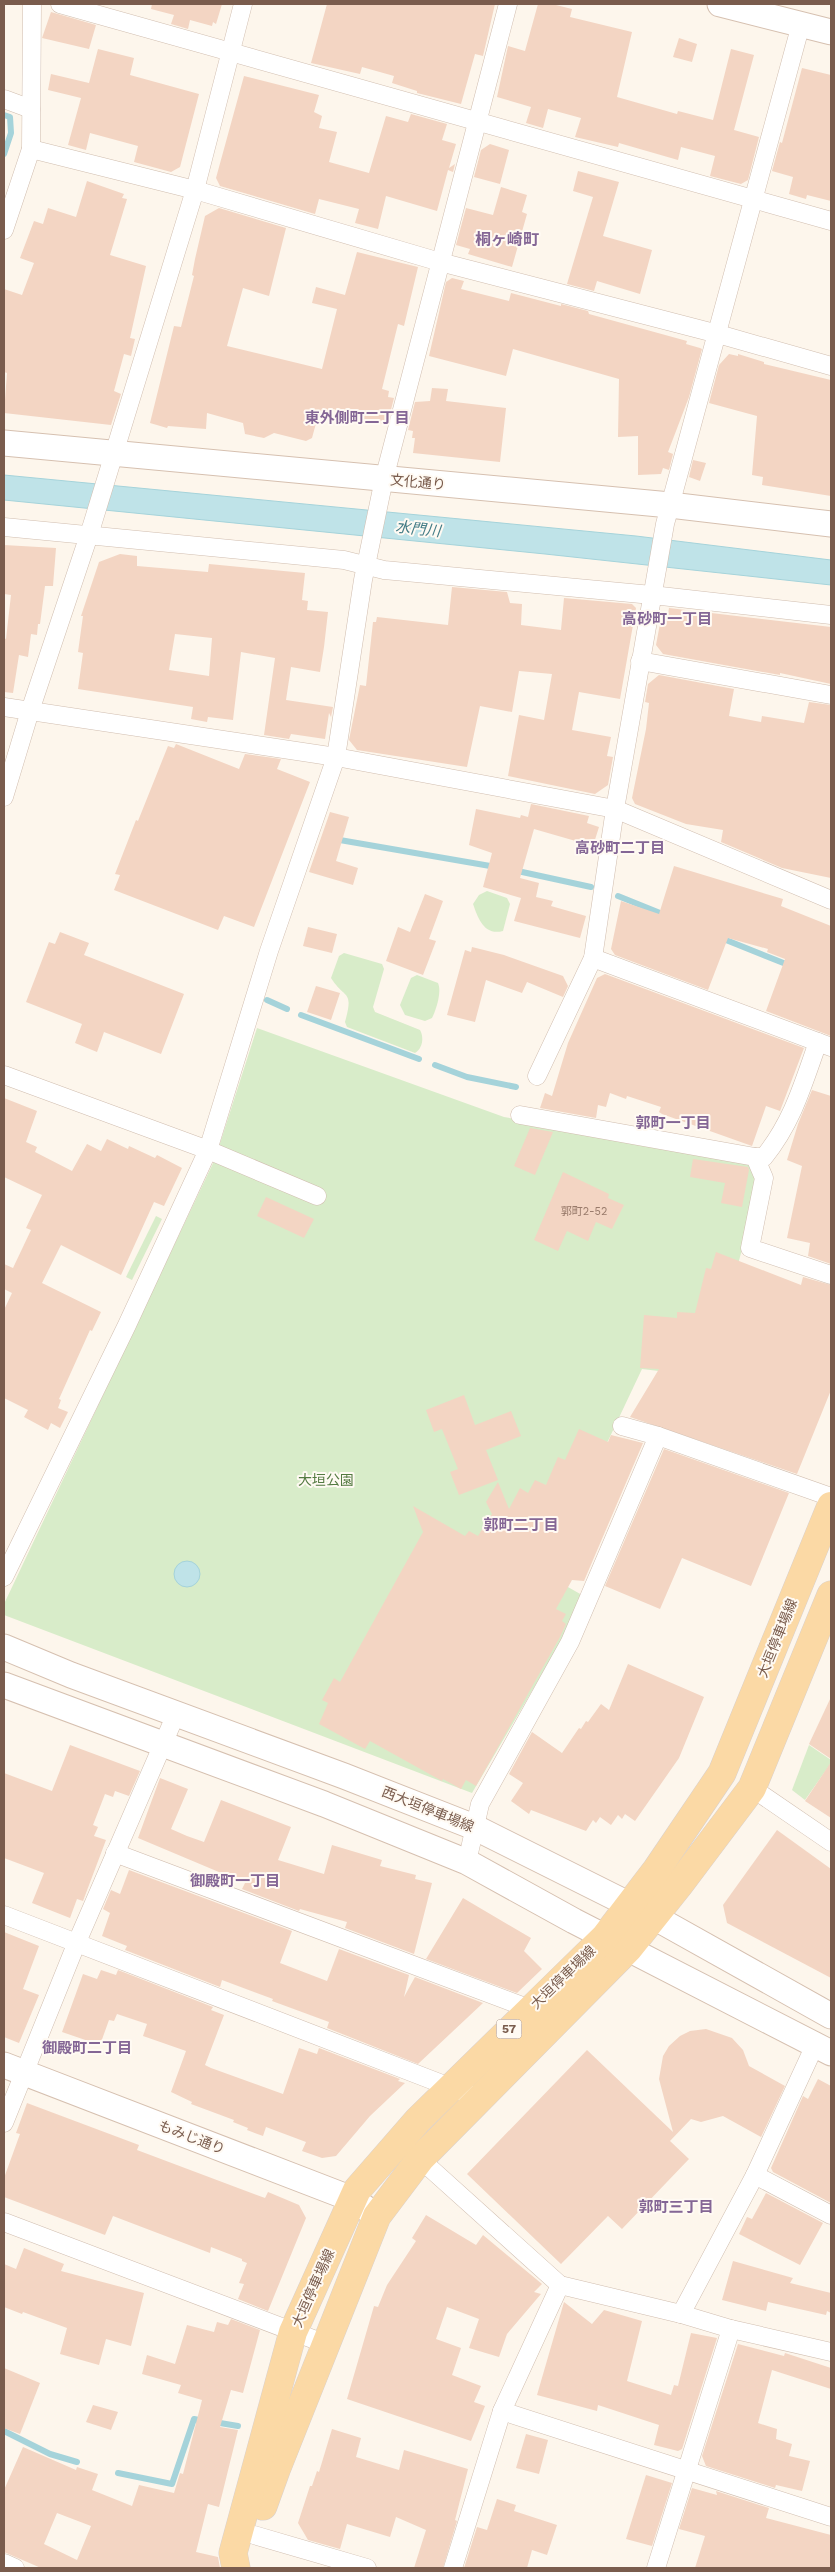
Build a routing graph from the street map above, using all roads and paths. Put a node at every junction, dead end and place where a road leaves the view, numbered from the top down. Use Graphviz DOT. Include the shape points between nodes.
graph roads {
  1 [pos="32,4"];
  2 [pos="60,4"];
  3 [pos="243,4"];
  4 [pos="508,4"];
  5 [pos="720,4"];
  6 [pos="801,24"];
  7 [pos="831,32"];
  8 [pos="230,50"];
  9 [pos="4,99"];
  10 [pos="31,109"];
  11 [pos="478,123"];
  12 [pos="32,149"];
  13 [pos="195,190"];
  14 [pos="754,199"];
  15 [pos="831,220"];
  16 [pos="4,230"];
  17 [pos="440,262"];
  18 [pos="718,334"];
  19 [pos="831,366"];
  20 [pos="4,443"];
  21 [pos="114,452"];
  22 [pos="382,491"];
  23 [pos="670,505"];
  24 [pos="831,524"];
  25 [pos="4,527"];
  26 [pos="89,535"];
  27 [pos="366,565"];
  28 [pos="652,595"];
  29 [pos="831,615"];
  30 [pos="640,661"];
  31 [pos="831,695"];
  32 [pos="4,708"];
  33 [pos="30,711"];
  34 [pos="336,757"];
  35 [pos="4,797"];
  36 [pos="615,809"];
  37 [pos="831,900"];
  38 [pos="593,958"];
  39 [pos="824,1044"];
  40 [pos="4,1075"];
  41 [pos="538,1076"];
  42 [pos="520,1115"];
  43 [pos="208,1150"];
  44 [pos="755,1157"];
  45 [pos="317,1196"];
  46 [pos="831,1275"];
  47 [pos="622,1426"];
  48 [pos="658,1436"];
  49 [pos="831,1497"];
  50 [pos="831,1506"];
  51 [pos="4,1577"];
  52 [pos="831,1595"];
  53 [pos="4,1647"];
  54 [pos="4,1685"];
  55 [pos="176,1714"];
  56 [pos="162,1745"];
  57 [pos="752,1788"];
  58 [pos="474,1827"];
  59 [pos="831,1842"];
  60 [pos="115,1853"];
  61 [pos="467,1862"];
  62 [pos="629,1905"];
  63 [pos="4,1915"];
  64 [pos="654,1917"];
  65 [pos="77,1942"];
  66 [pos="617,1943"];
  67 [pos="828,2008"];
  68 [pos="530,2009"];
  69 [pos="557,2019"];
  70 [pos="823,2049"];
  71 [pos="14,2069"];
  72 [pos="450,2087"];
  73 [pos="481,2099"];
  74 [pos="4,2123"];
  75 [pos="420,2159"];
  76 [pos="755,2175"];
  77 [pos="352,2199"];
  78 [pos="831,2215"];
  79 [pos="377,2216"];
  80 [pos="4,2222"];
  81 [pos="560,2285"];
  82 [pos="681,2314"];
  83 [pos="731,2329"];
  84 [pos="293,2332"];
  85 [pos="326,2344"];
  86 [pos="831,2352"];
  87 [pos="502,2411"];
  88 [pos="686,2470"];
  89 [pos="831,2517"];
  90 [pos="254,2535"];
  91 [pos="4,2563"];
  92 [pos="15,2568"];
  93 [pos="237,2568"];
  94 [pos="367,2568"];
  95 [pos="453,2568"];
  96 [pos="656,2568"];
  1 -- 10 [label="street"];
  2 -- 8 [label="street"];
  3 -- 8 [label="street"];
  4 -- 11 [label="street"];
  5 -- 6 [label="main road"];
  6 -- 7 [label="main road"];
  6 -- 14 [label="street"];
  8 -- 11 [label="street"];
  8 -- 13 [label="street"];
  9 -- 10 [label="street"];
  10 -- 12 [label="street"];
  11 -- 14 [label="street"];
  11 -- 17 [label="street"];
  12 -- 13 [label="street"];
  12 -- 16 [label="street"];
  13 -- 17 [label="street"];
  13 -- 21 [label="street"];
  14 -- 15 [label="street"];
  14 -- 18 [label="street"];
  17 -- 18 [label="street"];
  17 -- 22 [label="street"];
  18 -- 19 [label="street"];
  18 -- 23 [label="street"];
  20 -- 21 [label="main road, 文化通り"];
  21 -- 22 [label="main road, 文化通り"];
  21 -- 26 [label="street"];
  22 -- 23 [label="main road, 文化通り"];
  22 -- 27 [label="street"];
  23 -- 24 [label="main road, 文化通り"];
  23 -- 28 [label="street"];
  25 -- 26 [label="street"];
  26 -- 27 [label="street" via="344,560"];
  26 -- 33 [label="street"];
  27 -- 28 [label="street" via="384,570"];
  27 -- 34 [label="street"];
  28 -- 29 [label="street"];
  28 -- 30 [label="street"];
  30 -- 31 [label="street"];
  30 -- 36 [label="street"];
  32 -- 33 [label="street"];
  33 -- 34 [label="street"];
  33 -- 35 [label="street"];
  34 -- 36 [label="street"];
  34 -- 43 [label="street" via="269,951"];
  36 -- 37 [label="street"];
  36 -- 38 [label="street"];
  38 -- 39 [label="street"];
  38 -- 41 [label="street"];
  39 -- 44 [label="street" via="781,1136 764,1157"];
  40 -- 43 [label="street"];
  42 -- 44 [label="street"];
  43 -- 45 [label="street"];
  43 -- 51 [label="street"];
  44 -- 46 [label="street" via="764,1178 750,1248"];
  47 -- 48 [label="street"];
  48 -- 49 [label="street"];
  48 -- 58 [label="street" via="570,1642 480,1804"];
  50 -- 62 [label="main road, 大垣停車場線 / 57" via="722,1773"];
  52 -- 57 [label="main road, 大垣停車場線 / 57"];
  53 -- 55 [label="main road, 西大垣停車場線"];
  54 -- 56 [label="main road"];
  55 -- 56 [label="street"];
  55 -- 58 [label="main road, 西大垣停車場線"];
  56 -- 60 [label="street"];
  56 -- 61 [label="main road" via="324,1804"];
  57 -- 59 [label="street"];
  57 -- 64 [label="main road, 大垣停車場線 / 57"];
  58 -- 61 [label="street"];
  58 -- 62 [label="main road, 西大垣停車場線"];
  60 -- 65 [label="street"];
  60 -- 68 [label="street"];
  61 -- 66 [label="main road"];
  62 -- 64 [label="main road, 西大垣停車場線"];
  62 -- 66 [label="main road, 大垣停車場線 / 57"];
  63 -- 65 [label="street"];
  64 -- 66 [label="main road, 大垣停車場線 / 57"];
  64 -- 67 [label="main road, 西大垣停車場線"];
  65 -- 71 [label="street"];
  65 -- 72 [label="street"];
  66 -- 68 [label="main road, 大垣停車場線 / 57"];
  66 -- 69 [label="main road, 大垣停車場線 / 57"];
  66 -- 70 [label="main road"];
  68 -- 69 [label="street"];
  68 -- 72 [label="main road, 大垣停車場線 / 57"];
  69 -- 73 [label="main road, 大垣停車場線 / 57"];
  70 -- 76 [label="street"];
  71 -- 74 [label="street"];
  71 -- 77 [label="main road, もみじ通り"];
  72 -- 73 [label="street"];
  72 -- 77 [label="main road, 大垣停車場線 / 57"];
  73 -- 75 [label="main road, 大垣停車場線 / 57"];
  75 -- 79 [label="main road, 大垣停車場線 / 57"];
  75 -- 81 [label="street"];
  76 -- 78 [label="street"];
  76 -- 82 [label="street"];
  77 -- 79 [label="main road, もみじ通り"];
  77 -- 84 [label="main road, 大垣停車場線 / 57"];
  79 -- 85 [label="main road, 大垣停車場線 / 57"];
  80 -- 84 [label="street"];
  81 -- 82 [label="street"];
  81 -- 87 [label="street"];
  82 -- 83 [label="street"];
  83 -- 86 [label="street"];
  83 -- 88 [label="street"];
  84 -- 85 [label="street"];
  84 -- 93 [label="main road, 大垣停車場線 / 57" via="233,2553"];
  85 -- 90 [label="main road, 大垣停車場線 / 57"];
  87 -- 88 [label="street"];
  87 -- 95 [label="street"];
  88 -- 89 [label="street"];
  88 -- 96 [label="street"];
  90 -- 93 [label="main road, 大垣停車場線 / 57" via="246,2556"];
  90 -- 94 [label="street"];
  91 -- 92 [label="street"];
}
